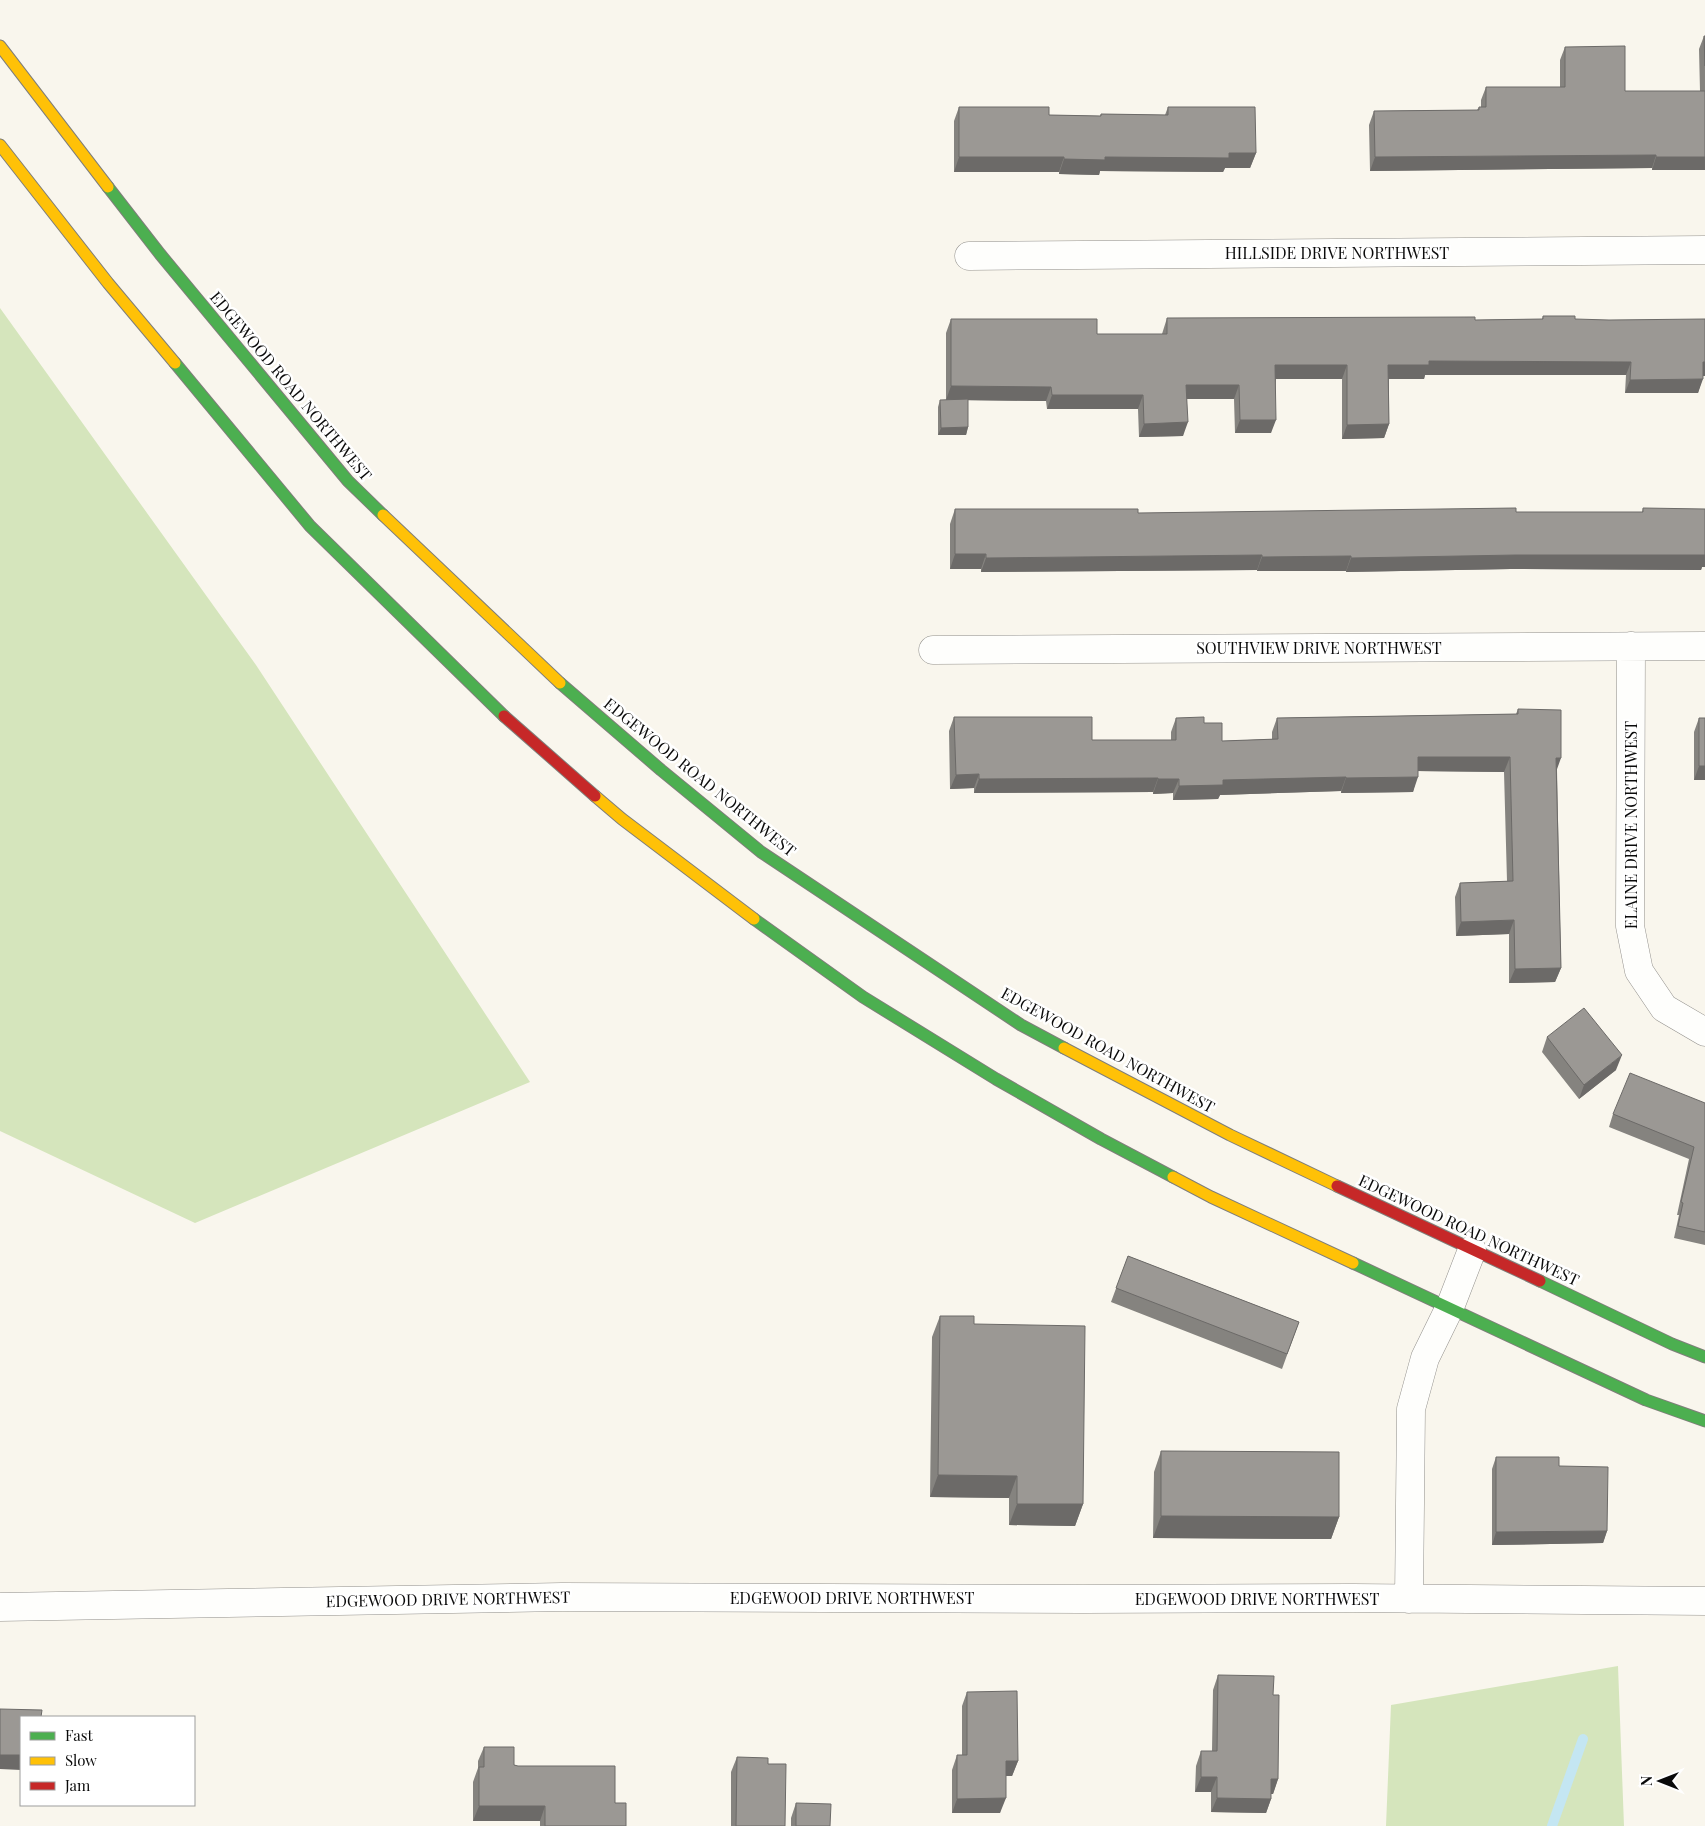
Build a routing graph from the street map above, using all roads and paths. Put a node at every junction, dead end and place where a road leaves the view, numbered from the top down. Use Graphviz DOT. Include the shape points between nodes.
graph roads {
  1 [pos="0,46"];
  2 [pos="0,145"];
  3 [pos="1705,250"];
  4 [pos="969,256"];
  5 [pos="1631,646"];
  6 [pos="1705,646"];
  7 [pos="933,650"];
  8 [pos="1705,1032"];
  9 [pos="1472,1250"];
  10 [pos="1450,1307"];
  11 [pos="1705,1356"];
  12 [pos="1705,1421"];
  13 [pos="1409,1599"];
  14 [pos="1705,1601"];
  15 [pos="0,1607"];
  1 -- 9 [label="main road, EDGEWOOD ROAD NORTHWEST" via="160,254 348,481 561,684 660,770 761,852 1021,1025 1230,1135"];
  2 -- 10 [label="main road" via="108,283 310,526 518,730 622,819 863,996 996,1079 1211,1197"];
  3 -- 4 [label="street, HILLSIDE DRIVE NORTHWEST"];
  5 -- 6 [label="street, SOUTHVIEW DRIVE NORTHWEST"];
  5 -- 7 [label="street, SOUTHVIEW DRIVE NORTHWEST"];
  5 -- 8 [label="street, ELAINE DRIVE NORTHWEST" via="1630,926 1639,971 1664,1008"];
  9 -- 10 [label="street"];
  9 -- 11 [label="main road, EDGEWOOD ROAD NORTHWEST" via="1672,1344"];
  10 -- 12 [label="main road" via="1646,1400"];
  10 -- 13 [label="street" via="1425,1358 1411,1408"];
  13 -- 14 [label="street, EDGEWOOD DRIVE NORTHWEST"];
  13 -- 15 [label="street, EDGEWOOD DRIVE NORTHWEST" via="562,1597"];
}
